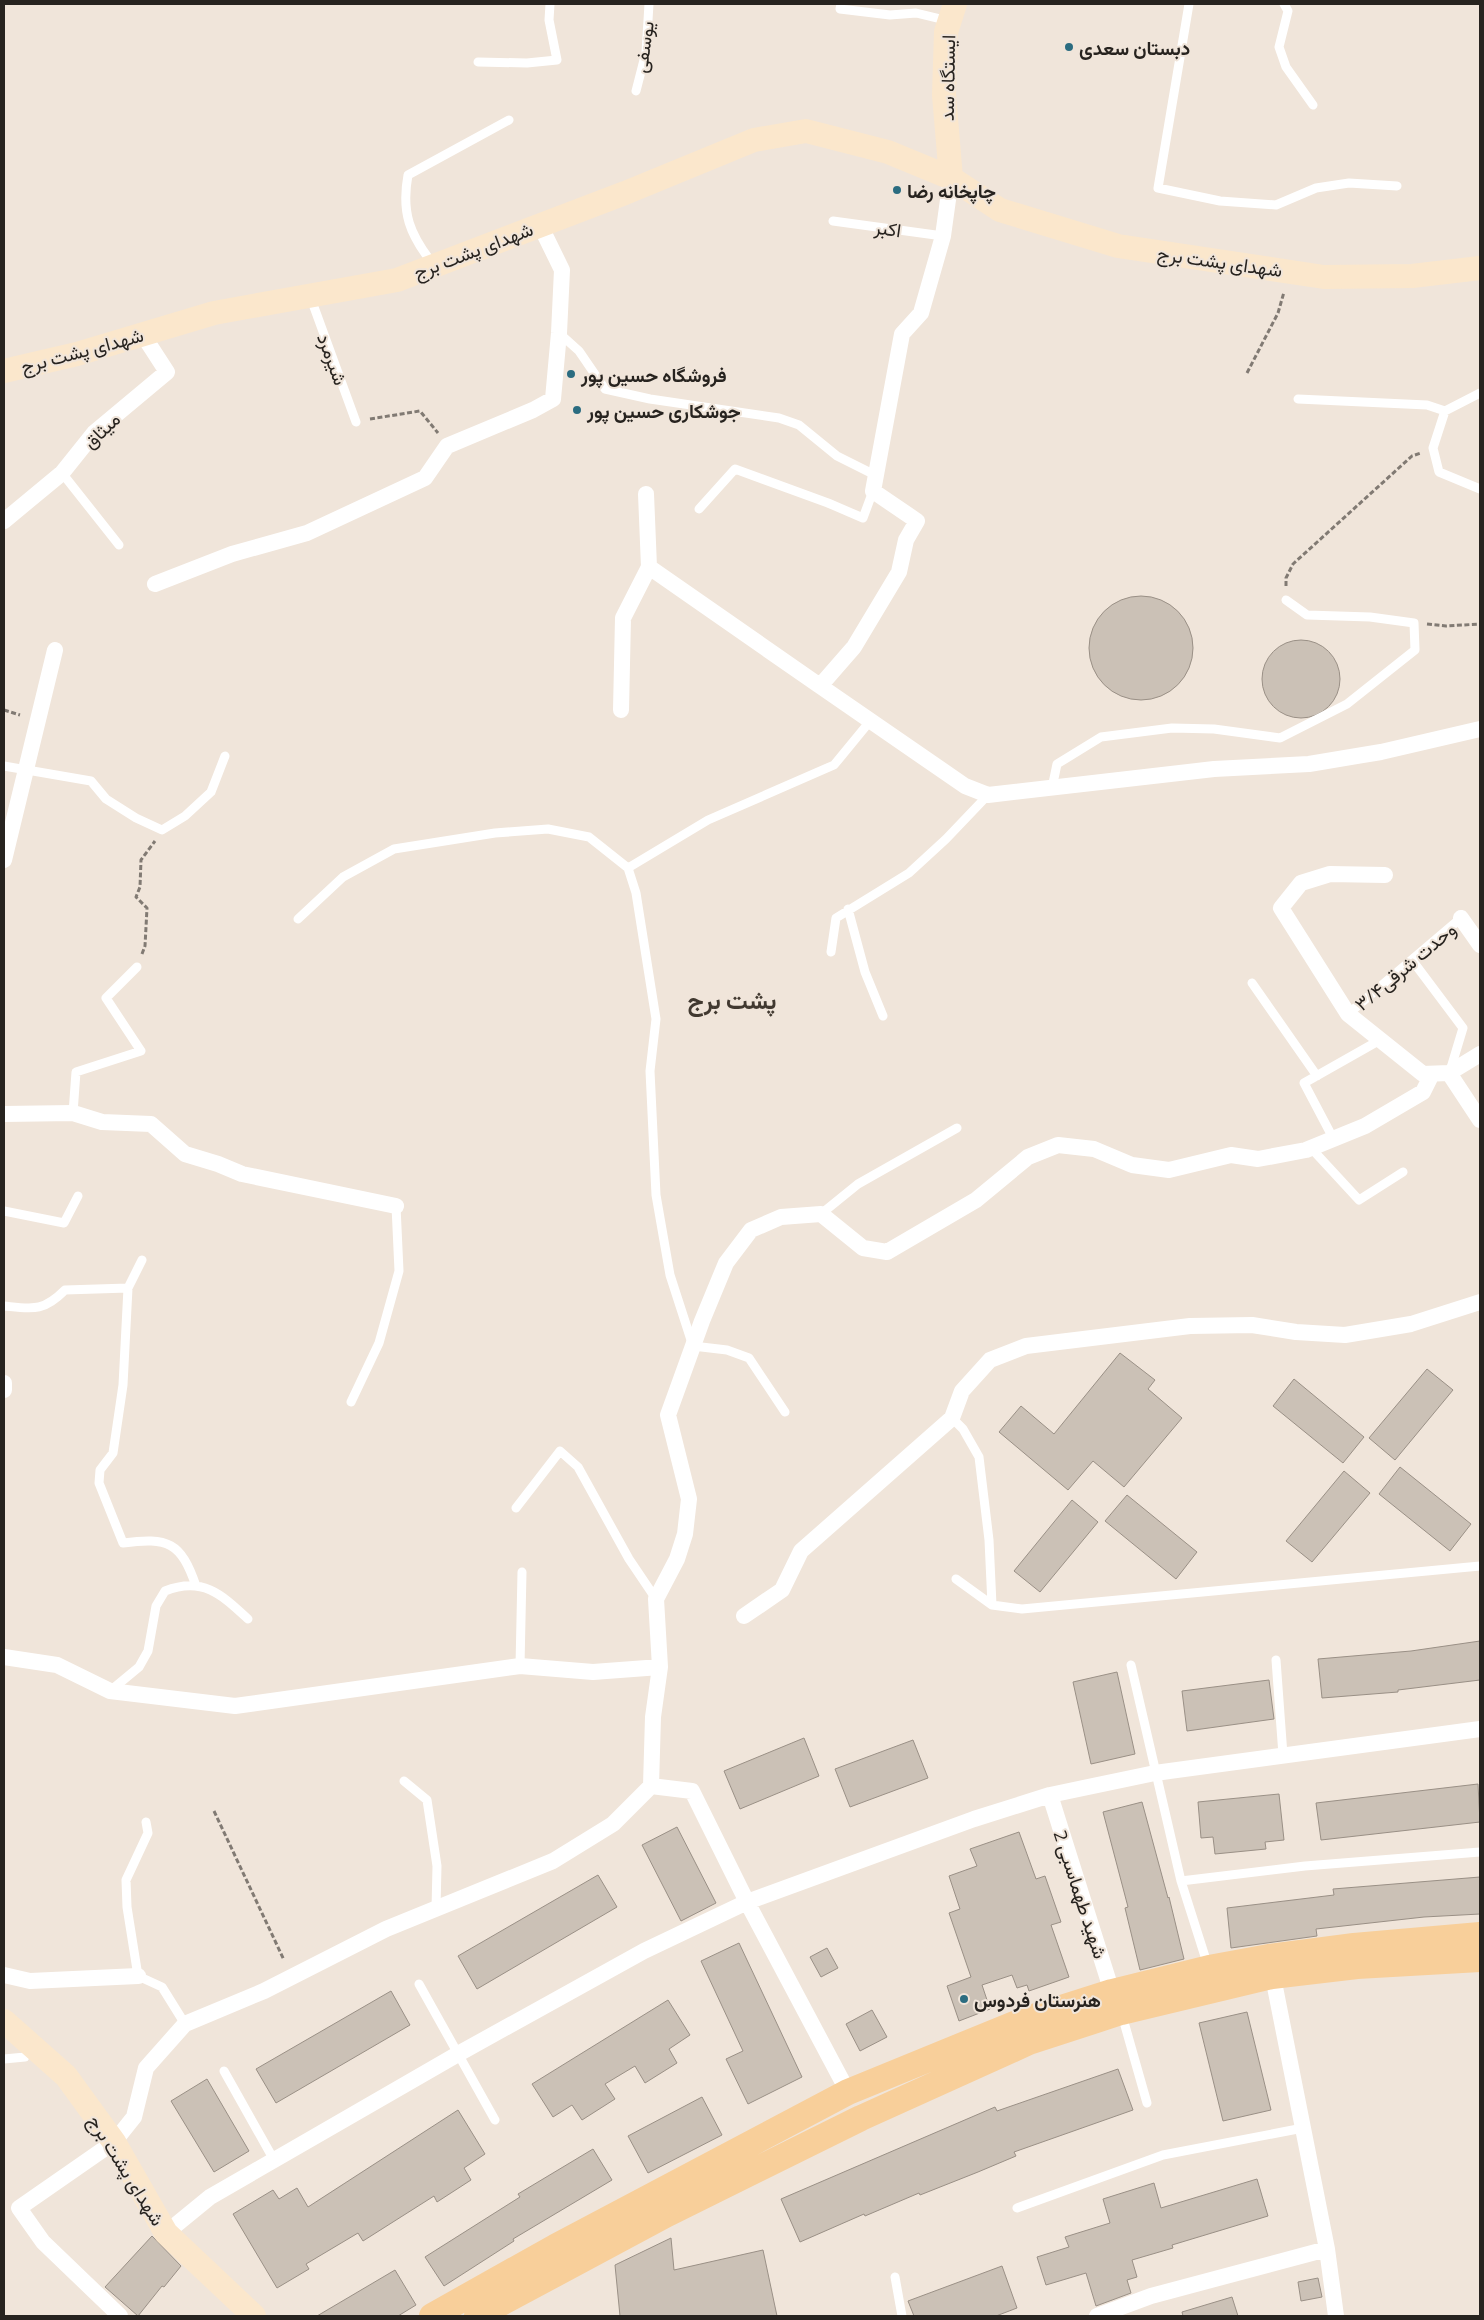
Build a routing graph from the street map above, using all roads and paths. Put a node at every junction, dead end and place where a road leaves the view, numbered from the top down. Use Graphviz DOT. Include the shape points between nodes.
graph roads {
  1 [pos="550,4"];
  2 [pos="649,4"];
  3 [pos="840,4"];
  4 [pos="1189,4"];
  5 [pos="1284,4"];
  6 [pos="952,12"];
  7 [pos="478,62"];
  8 [pos="636,91"];
  9 [pos="1313,105"];
  10 [pos="509,120"];
  11 [pos="950,173"];
  12 [pos="1397,186"];
  13 [pos="833,221"];
  14 [pos="540,225"];
  15 [pos="943,236"];
  16 [pos="434,265"];
  17 [pos="1479,270"];
  18 [pos="1289,272"];
  19 [pos="310,296"];
  20 [pos="559,333"];
  21 [pos="142,335"];
  22 [pos="4,371"];
  23 [pos="1247,373"];
  24 [pos="1480,393"];
  25 [pos="1298,399"];
  26 [pos="1445,411"];
  27 [pos="356,422"];
  28 [pos="447,446"];
  29 [pos="1433,448"];
  30 [pos="62,473"];
  31 [pos="875,484"];
  32 [pos="1480,489"];
  33 [pos="646,494"];
  34 [pos="699,509"];
  35 [pos="4,521"];
  36 [pos="119,544"];
  37 [pos="649,567"];
  38 [pos="155,584"];
  39 [pos="1286,600"];
  40 [pos="1414,623"];
  41 [pos="1480,624"];
  42 [pos="55,650"];
  43 [pos="820,686"];
  44 [pos="621,710"];
  45 [pos="871,720"];
  46 [pos="1480,728"];
  47 [pos="225,756"];
  48 [pos="4,766"];
  49 [pos="26,770"];
  50 [pos="1052,788"];
  51 [pos="988,795"];
  52 [pos="162,830"];
  53 [pos="4,860"];
  54 [pos="628,868"];
  55 [pos="1385,875"];
  56 [pos="848,909"];
  57 [pos="1461,918"];
  58 [pos="298,919"];
  59 [pos="1480,946"];
  60 [pos="831,952"];
  61 [pos="1412,960"];
  62 [pos="137,967"];
  63 [pos="1252,983"];
  64 [pos="1348,1014"];
  65 [pos="883,1016"];
  66 [pos="1380,1040"];
  67 [pos="1480,1054"];
  68 [pos="1449,1073"];
  69 [pos="1432,1074"];
  70 [pos="1317,1076"];
  71 [pos="73,1113"];
  72 [pos="4,1114"];
  73 [pos="1480,1120"];
  74 [pos="957,1128"];
  75 [pos="1333,1138"];
  76 [pos="1311,1148"];
  77 [pos="1403,1172"];
  78 [pos="78,1196"];
  79 [pos="396,1206"];
  80 [pos="4,1211"];
  81 [pos="821,1214"];
  82 [pos="142,1260"];
  83 [pos="128,1288"];
  84 [pos="1480,1302"];
  85 [pos="4,1306"];
  86 [pos="693,1346"];
  87 [pos="4,1382"];
  88 [pos="4,1390"];
  89 [pos="351,1402"];
  90 [pos="785,1412"];
  91 [pos="952,1418"];
  92 [pos="516,1508"];
  93 [pos="1480,1566"];
  94 [pos="522,1572"];
  95 [pos="956,1579"];
  96 [pos="196,1586"];
  97 [pos="656,1599"];
  98 [pos="992,1605"];
  99 [pos="744,1616"];
  100 [pos="248,1620"];
  101 [pos="4,1657"];
  102 [pos="1276,1660"];
  103 [pos="1131,1665"];
  104 [pos="520,1666"];
  105 [pos="660,1667"];
  106 [pos="110,1691"];
  107 [pos="1480,1729"];
  108 [pos="1283,1754"];
  109 [pos="1154,1773"];
  110 [pos="404,1781"];
  111 [pos="650,1786"];
  112 [pos="1050,1795"];
  113 [pos="214,1810"];
  114 [pos="146,1822"];
  115 [pos="1480,1852"];
  116 [pos="1181,1881"];
  117 [pos="747,1902"];
  118 [pos="436,1910"];
  119 [pos="1480,1935"];
  120 [pos="1480,1959"];
  121 [pos="1271,1966"];
  122 [pos="1209,1968"];
  123 [pos="4,1975"];
  124 [pos="138,1976"];
  125 [pos="292,1977"];
  126 [pos="419,1984"];
  127 [pos="1117,2002"];
  128 [pos="4,2021"];
  129 [pos="185,2024"];
  130 [pos="33,2052"];
  131 [pos="458,2054"];
  132 [pos="4,2059"];
  133 [pos="224,2071"];
  134 [pos="848,2092"];
  135 [pos="1147,2103"];
  136 [pos="495,2120"];
  137 [pos="1304,2128"];
  138 [pos="114,2142"];
  139 [pos="274,2160"];
  140 [pos="1017,2208"];
  141 [pos="166,2233"];
  142 [pos="1327,2249"];
  143 [pos="895,2277"];
  144 [pos="120,2316"];
  145 [pos="254,2316"];
  146 [pos="432,2316"];
  147 [pos="477,2316"];
  148 [pos="902,2316"];
  149 [pos="1097,2316"];
  150 [pos="1336,2316"];
  1 -- 7 [label="lane" via="549,20 557,60"];
  2 -- 8 [label="lane, یوسفی" via="646,52"];
  3 -- 6 [label="lane" via="840,9 890,15"];
  4 -- 12 [label="lane" via="1158,188 1220,201 1276,205 1316,188 1349,183"];
  5 -- 9 [label="lane" via="1288,11 1279,47 1286,67"];
  6 -- 11 [label="street, ایستگاه سد" via="946,32 944,95"];
  10 -- 16 [label="lane" via="408,175 406,215 418,244"];
  11 -- 14 [label="street, شهدای پشت برج" via="888,152 806,131 754,140"];
  11 -- 15 [label="street"];
  11 -- 18 [label="street, شهدای پشت برج" via="1000,210 1118,246"];
  13 -- 15 [label="lane, اکبر"];
  14 -- 16 [label="street, شهدای پشت برج"];
  14 -- 20 [label="street" via="562,270"];
  15 -- 31 [label="street" via="921,312 902,334"];
  16 -- 19 [label="street, شهدای پشت برج" via="397,280"];
  17 -- 18 [label="street, شهدای پشت برج" via="1412,276 1324,276"];
  18 -- 23 [label="path" via="1278,313"];
  19 -- 21 [label="street, شهدای پشت برج" via="214,314"];
  19 -- 27 [label="lane, شیرمرد"];
  20 -- 28 [label="street" via="552,399"];
  20 -- 31 [label="lane" via="579,350 605,389 779,418 798,425"];
  21 -- 22 [label="street, شهدای پشت برج"];
  21 -- 30 [label="street, میثاق" via="167,372 94,433"];
  24 -- 26 [label="lane"];
  25 -- 26 [label="lane" via="1427,405"];
  26 -- 29 [label="lane"];
  27 -- 28 [label="path" via="420,411"];
  28 -- 38 [label="street" via="426,478 307,533 232,554"];
  29 -- 32 [label="lane" via="1439,472"];
  29 -- 39 [label="path" via="1412,456 1292,564 1286,578"];
  30 -- 35 [label="street, میثاق"];
  30 -- 36 [label="lane"];
  31 -- 34 [label="lane" via="862,518 735,469"];
  31 -- 43 [label="street" via="917,521 906,540 899,572 854,646"];
  33 -- 37 [label="street"];
  37 -- 43 [label="street"];
  37 -- 44 [label="street" via="623,618"];
  39 -- 40 [label="lane" via="1307,615 1370,617"];
  40 -- 41 [label="path" via="1446,626"];
  40 -- 50 [label="lane" via="1415,650 1347,704 1280,738 1214,729 1172,728 1101,737 1057,764"];
  42 -- 49 [label="street"];
  43 -- 45 [label="street"];
  45 -- 51 [label="street" via="965,786"];
  45 -- 54 [label="lane" via="834,765 708,820"];
  46 -- 50 [label="street" via="1381,752 1309,764 1214,769"];
  47 -- 52 [label="lane" via="211,792 185,816"];
  48 -- 49 [label="lane"];
  49 -- 52 [label="lane" via="91,782 106,799"];
  49 -- 53 [label="street"];
  50 -- 51 [label="street"];
  51 -- 56 [label="lane" via="909,873"];
  52 -- 62 [label="path" via="141,860 140,887 136,897 147,908 145,946"];
  54 -- 58 [label="lane" via="589,837 548,829 495,833 394,848 344,877"];
  54 -- 86 [label="lane" via="636,893 656,1019 650,1071 656,1195 670,1275"];
  55 -- 64 [label="street" via="1330,874 1301,883 1281,908"];
  56 -- 60 [label="lane" via="836,918"];
  56 -- 65 [label="lane" via="865,972"];
  57 -- 59 [label="street"];
  57 -- 61 [label="lane, وحدت شرقی۳/۴"];
  61 -- 64 [label="lane, وحدت شرقی۳/۴"];
  61 -- 68 [label="lane" via="1463,1028"];
  62 -- 71 [label="lane" via="106,998 140,1051 76,1072"];
  63 -- 70 [label="lane"];
  64 -- 66 [label="street"];
  66 -- 69 [label="street" via="1422,1074"];
  66 -- 70 [label="lane"];
  67 -- 68 [label="street"];
  68 -- 69 [label="street"];
  68 -- 73 [label="street"];
  69 -- 75 [label="street" via="1423,1092 1365,1126"];
  70 -- 75 [label="lane" via="1304,1083"];
  71 -- 72 [label="street"];
  71 -- 79 [label="street" via="102,1122 151,1124 185,1154 242,1174"];
  74 -- 81 [label="lane" via="858,1184"];
  75 -- 76 [label="street"];
  76 -- 77 [label="lane" via="1359,1200"];
  76 -- 81 [label="street" via="1258,1159 1231,1155 1169,1170 1132,1165 1094,1148 1058,1145 1028,1157 976,1200 887,1252 862,1248"];
  78 -- 80 [label="lane" via="64,1223"];
  79 -- 89 [label="lane" via="399,1271 379,1343"];
  81 -- 86 [label="street" via="781,1217 751,1230 726,1263"];
  82 -- 83 [label="lane"];
  83 -- 85 [label="lane" via="65,1290 54,1301 34,1309"];
  83 -- 96 [label="lane" via="123,1385 112,1453 100,1470 99,1483 123,1543 161,1542 174,1548 184,1555"];
  84 -- 91 [label="street" via="1411,1324 1346,1335 1252,1325 1190,1326 1026,1346 990,1360 962,1391"];
  86 -- 90 [label="lane" via="727,1350 749,1358"];
  86 -- 97 [label="street" via="668,1415 689,1499 685,1534 677,1559"];
  87 -- 88 [label="street"];
  91 -- 98 [label="lane" via="963,1429 978,1456 989,1540"];
  91 -- 99 [label="street" via="802,1551 782,1590"];
  92 -- 97 [label="lane" via="560,1451 578,1467 629,1559"];
  93 -- 98 [label="lane" via="1022,1609"];
  94 -- 104 [label="lane"];
  95 -- 98 [label="lane"];
  96 -- 100 [label="lane" via="221,1594"];
  96 -- 106 [label="lane" via="181,1585 165,1591 156,1606 144,1659"];
  97 -- 105 [label="street"];
  101 -- 106 [label="street" via="57,1665"];
  102 -- 108 [label="lane"];
  103 -- 109 [label="lane"];
  104 -- 105 [label="street" via="593,1672"];
  104 -- 106 [label="street" via="235,1706"];
  105 -- 111 [label="street" via="653,1717"];
  107 -- 108 [label="street"];
  108 -- 109 [label="street"];
  109 -- 112 [label="street"];
  109 -- 116 [label="lane"];
  110 -- 118 [label="lane" via="427,1800 437,1866"];
  111 -- 117 [label="street" via="692,1791"];
  111 -- 118 [label="street" via="613,1824 553,1861"];
  112 -- 117 [label="street" via="974,1818"];
  112 -- 127 [label="street, شهید طهماسبی 2"];
  113 -- 125 [label="path"];
  114 -- 124 [label="lane" via="148,1833 126,1880"];
  115 -- 116 [label="lane" via="1305,1866"];
  116 -- 122 [label="lane"];
  117 -- 131 [label="street" via="644,1951"];
  117 -- 134 [label="street"];
  118 -- 125 [label="street" via="386,1929"];
  119 -- 121 [label="main road" via="1354,1946"];
  120 -- 121 [label="main road" via="1357,1966"];
  121 -- 122 [label="main road"];
  121 -- 127 [label="main road"];
  121 -- 137 [label="street"];
  122 -- 127 [label="main road"];
  123 -- 124 [label="street" via="30,1980"];
  124 -- 129 [label="lane" via="162,1988"];
  125 -- 129 [label="street"];
  126 -- 131 [label="lane"];
  127 -- 134 [label="main road" via="1024,2020"];
  127 -- 135 [label="lane"];
  127 -- 147 [label="main road" via="862,2118 667,2214"];
  128 -- 130 [label="street, شهدای پشت برج"];
  129 -- 138 [label="street" via="146,2068 134,2117"];
  130 -- 132 [label="lane"];
  130 -- 138 [label="street, شهدای پشت برج" via="66,2076"];
  131 -- 136 [label="lane"];
  131 -- 139 [label="street"];
  133 -- 139 [label="lane"];
  134 -- 146 [label="main road"];
  137 -- 140 [label="lane" via="1163,2155"];
  137 -- 142 [label="street"];
  138 -- 141 [label="street, شهدای پشت برج"];
  138 -- 144 [label="street" via="18,2208 43,2242"];
  139 -- 141 [label="street" via="210,2197"];
  141 -- 145 [label="street, شهدای پشت برج"];
  142 -- 149 [label="street" via="1151,2296"];
  142 -- 150 [label="street"];
  143 -- 148 [label="lane"];
}
